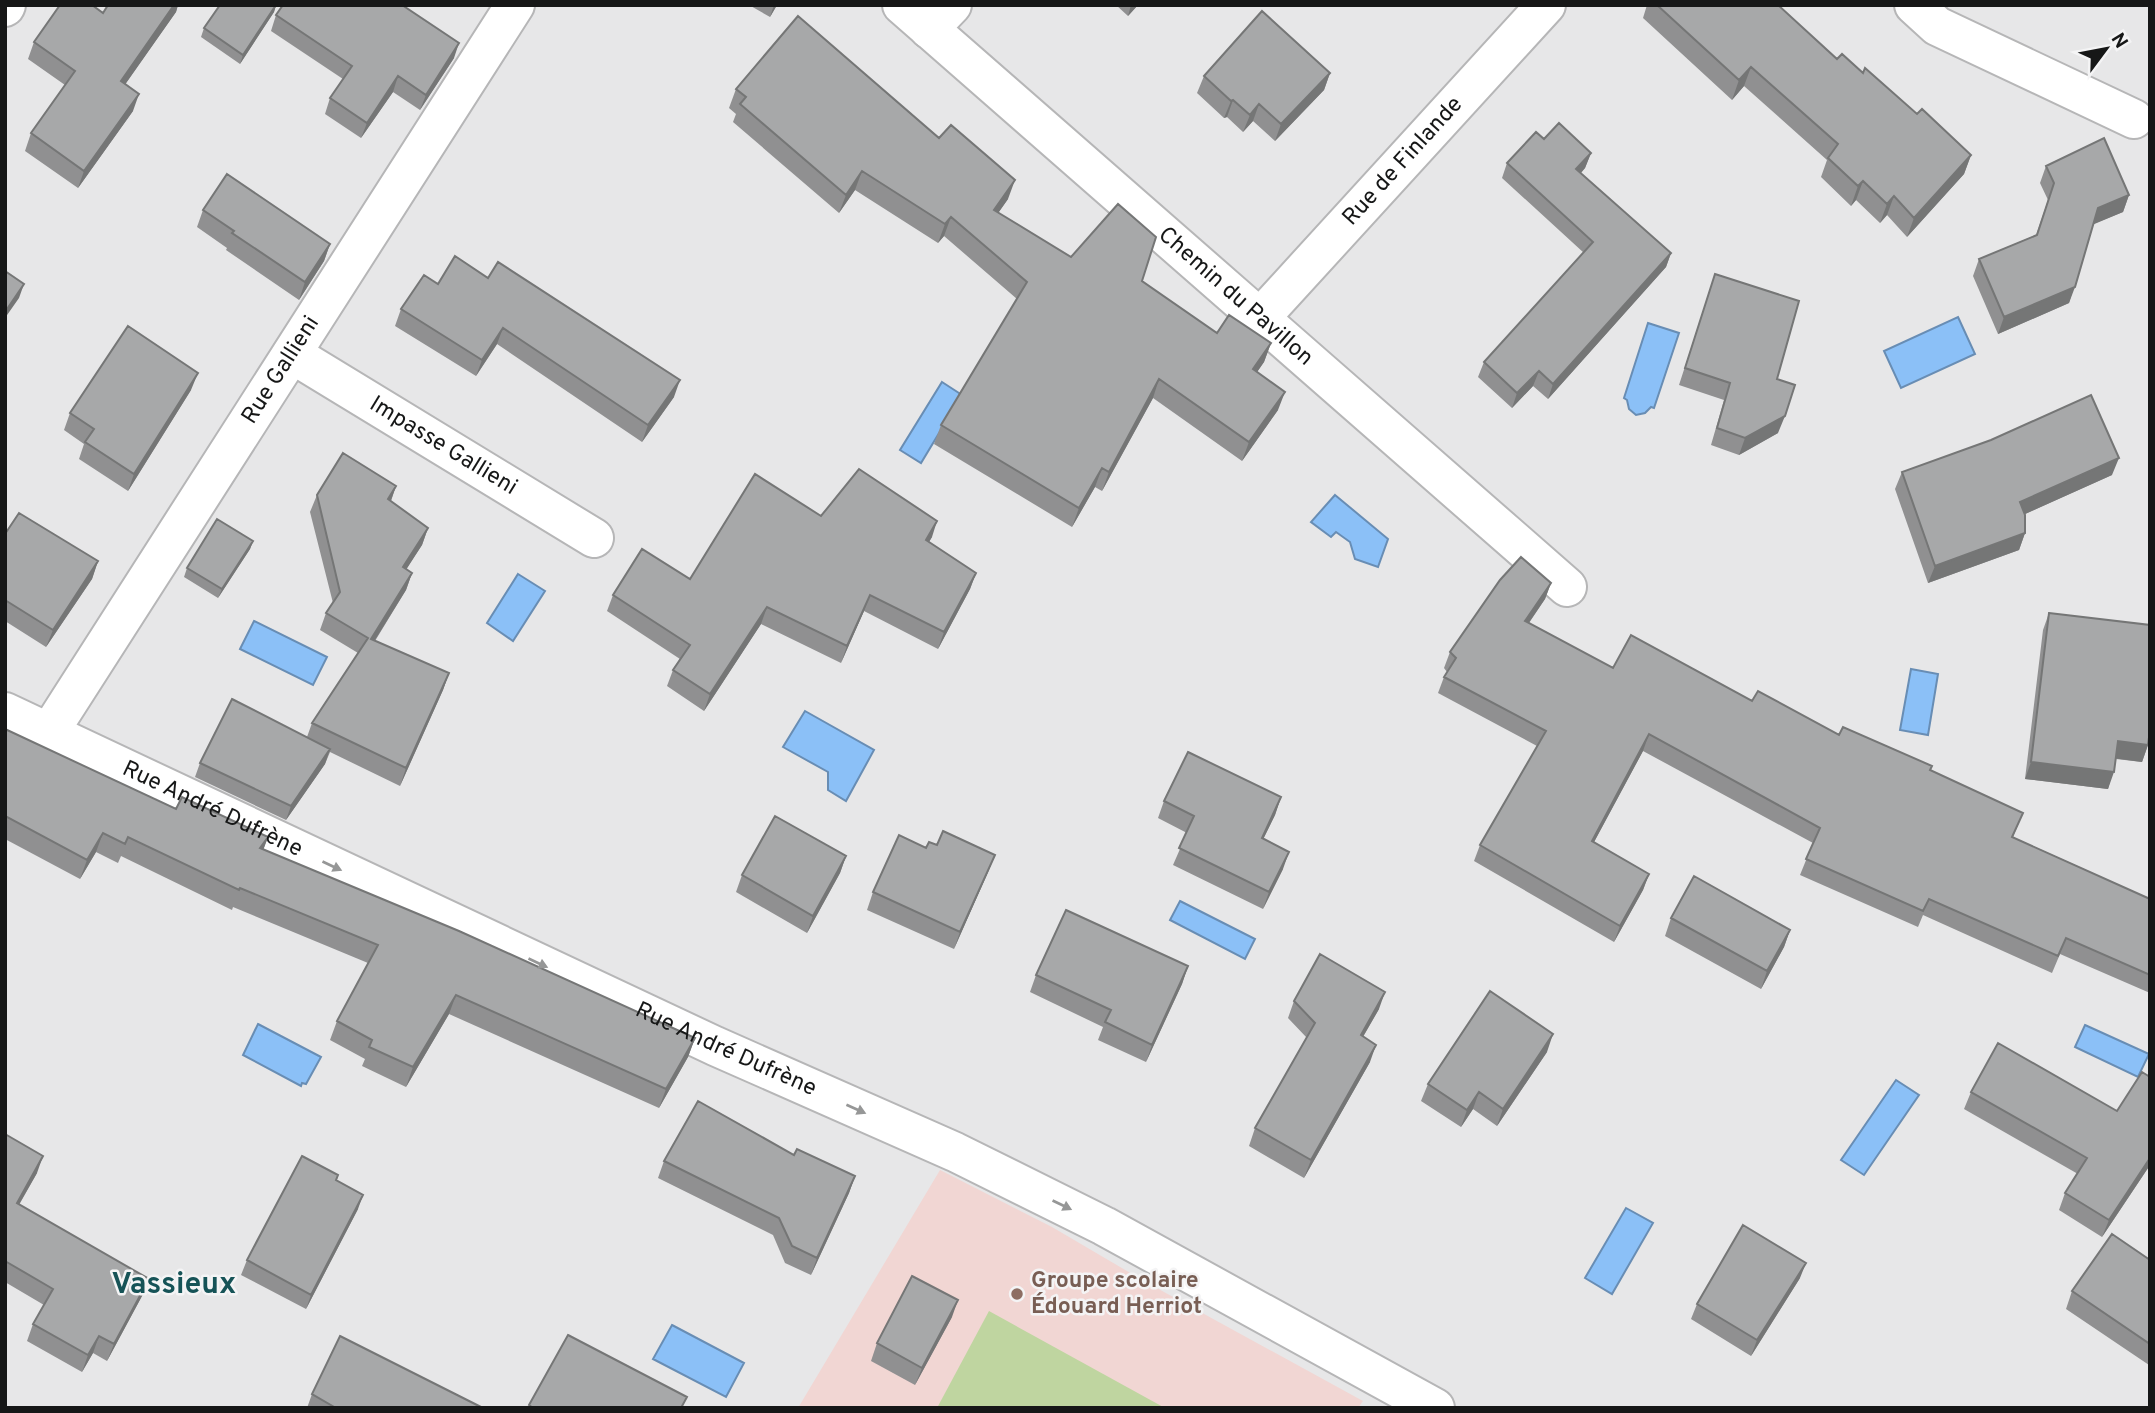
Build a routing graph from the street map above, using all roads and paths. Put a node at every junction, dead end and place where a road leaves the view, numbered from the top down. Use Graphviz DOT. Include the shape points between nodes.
graph roads {
  1 [pos="515,5"];
  2 [pos="1546,5"];
  3 [pos="1914,5"];
  4 [pos="928,13"];
  5 [pos="2134,119"];
  6 [pos="1260,318"];
  7 [pos="292,354"];
  8 [pos="594,538"];
  9 [pos="1567,587"];
  10 [pos="5,712"];
  11 [pos="48,734"];
  12 [pos="1435,1408"];
  1 -- 7 [label="street, Rue Gallieni"];
  2 -- 6 [label="street, Rue de Finlande"];
  3 -- 5 [label="street" via="1937,26"];
  4 -- 6 [label="street, Chemin du Pavillon"];
  6 -- 9 [label="street, Chemin du Pavillon"];
  7 -- 8 [label="street, Impasse Gallieni"];
  7 -- 11 [label="street, Rue Gallieni"];
  10 -- 11 [label="street, Rue André Dufrène"];
  11 -- 12 [label="street, Rue André Dufrène, one-way" via="715,1046 955,1152 1104,1226"];
}
